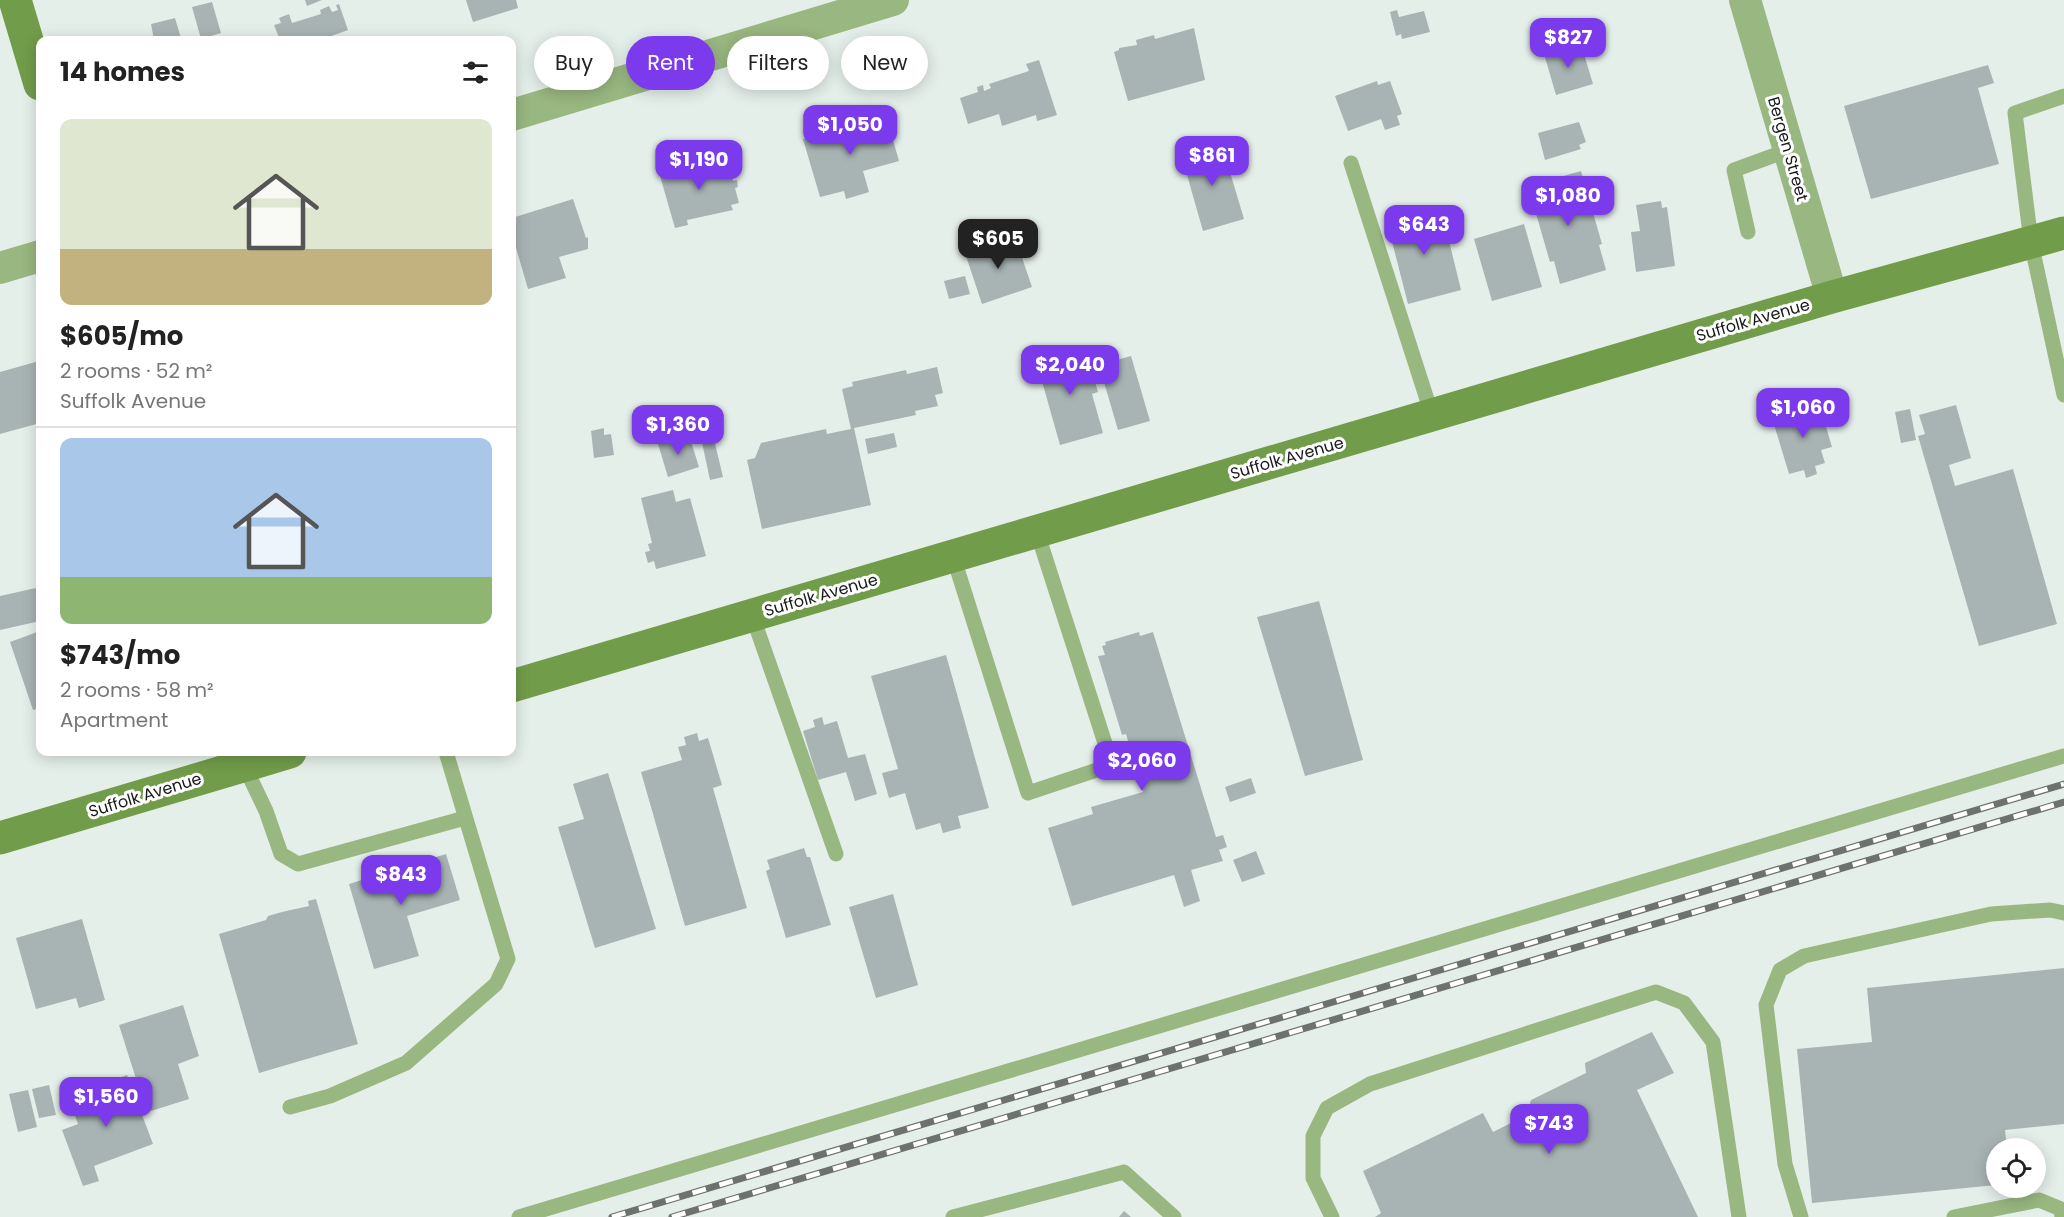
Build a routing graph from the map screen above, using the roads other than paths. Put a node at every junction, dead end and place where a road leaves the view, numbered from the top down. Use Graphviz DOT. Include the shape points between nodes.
graph roads {
  1 [pos="15,0"];
  2 [pos="893,0"];
  3 [pos="1745,0"];
  4 [pos="36,71"];
  5 [pos="2064,96"];
  6 [pos="516,114"];
  7 [pos="1789,150"];
  8 [pos="1351,163"];
  9 [pos="1748,232"];
  10 [pos="2064,233"];
  11 [pos="2031,242"];
  12 [pos="36,257"];
  13 [pos="0,268"];
  14 [pos="1832,297"];
  15 [pos="2064,394"];
  16 [pos="1431,415"];
  17 [pos="1037,532"];
  18 [pos="953,556"];
  19 [pos="752,615"];
  20 [pos="516,685"];
  21 [pos="258,756"];
  22 [pos="447,756"];
  23 [pos="2064,756"];
  24 [pos="242,758"];
  25 [pos="465,818"];
  26 [pos="0,838"];
  27 [pos="836,854"];
  28 [pos="2064,913"];
  29 [pos="290,1107"];
  30 [pos="2062,1211"];
  31 [pos="519,1217"];
  32 [pos="953,1217"];
  33 [pos="1174,1217"];
  34 [pos="1332,1217"];
  35 [pos="1739,1217"];
  36 [pos="1801,1217"];
  37 [pos="1954,1217"];
  1 -- 4 [label="main road"];
  2 -- 6 [label="street"];
  3 -- 7 [label="street, Bergen Street"];
  5 -- 11 [label="lane" via="2016,113"];
  7 -- 9 [label="lane" via="1734,170"];
  7 -- 14 [label="street, Bergen Street"];
  8 -- 16 [label="lane"];
  10 -- 11 [label="main road, Suffolk Avenue"];
  11 -- 14 [label="main road, Suffolk Avenue"];
  11 -- 15 [label="lane"];
  12 -- 13 [label="street"];
  14 -- 16 [label="main road, Suffolk Avenue"];
  16 -- 17 [label="main road, Suffolk Avenue"];
  17 -- 18 [label="main road, Suffolk Avenue"];
  17 -- 18 [label="lane" via="1112,765 1028,794"];
  18 -- 19 [label="main road, Suffolk Avenue"];
  19 -- 20 [label="main road, Suffolk Avenue"];
  19 -- 27 [label="lane"];
  21 -- 24 [label="main road, Suffolk Avenue"];
  22 -- 25 [label="lane"];
  23 -- 31 [label="lane"];
  24 -- 25 [label="lane" via="281,854 298,864"];
  24 -- 26 [label="main road, Suffolk Avenue"];
  25 -- 29 [label="lane" via="508,959 496,984 406,1063 330,1096"];
  28 -- 36 [label="lane" via="2050,910 1991,914 1804,956 1780,970 1766,1005 1785,1164"];
  30 -- 37 [label="lane" via="2040,1200"];
  32 -- 33 [label="lane" via="1124,1172"];
  34 -- 35 [label="lane" via="1313,1178 1313,1136 1327,1108 1370,1084 1656,992 1684,1002 1713,1042"];
}
